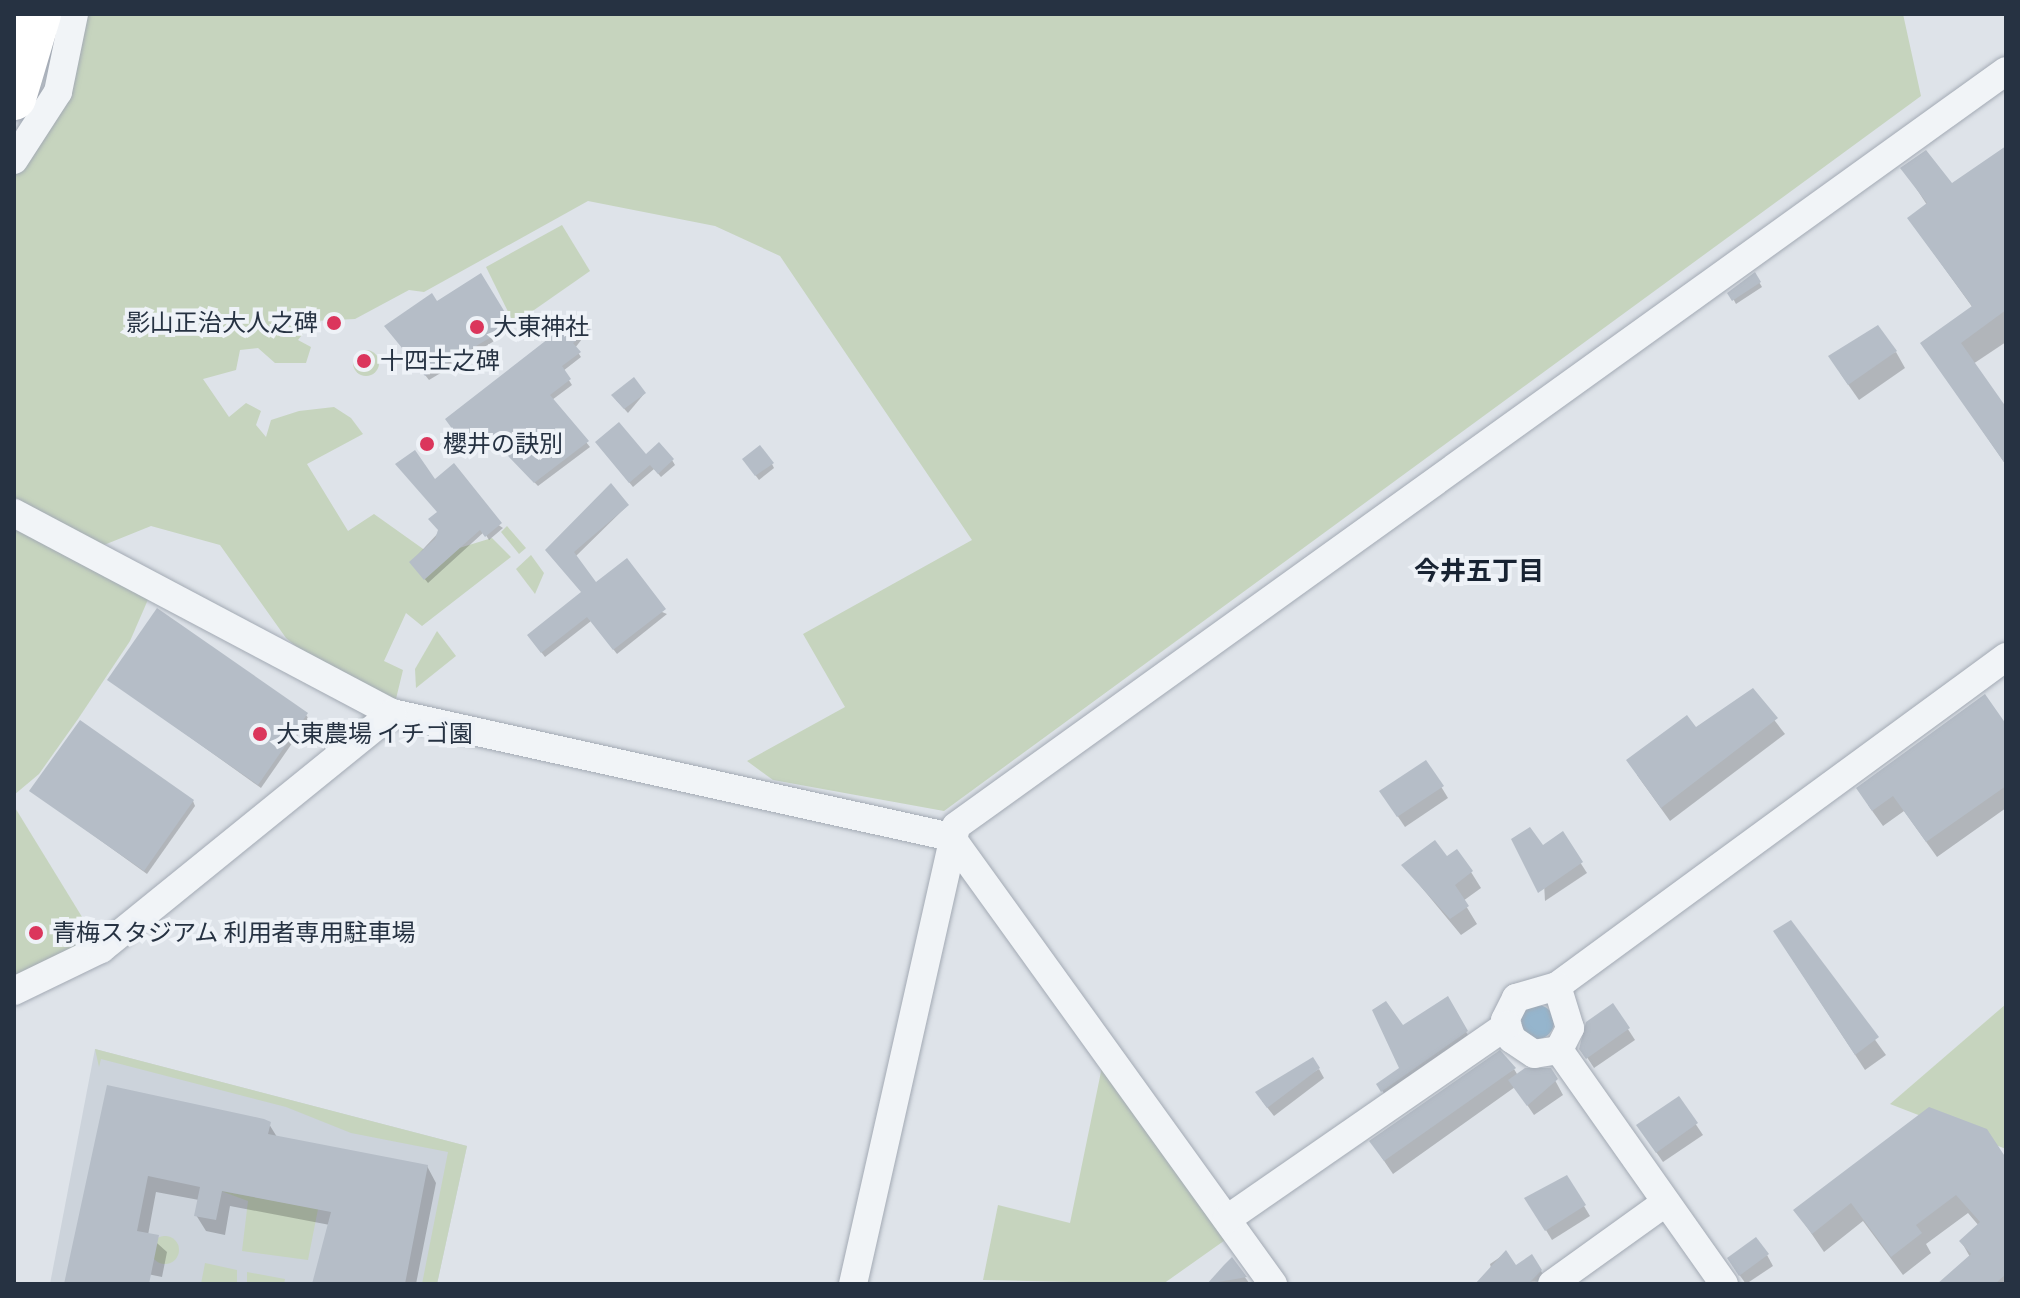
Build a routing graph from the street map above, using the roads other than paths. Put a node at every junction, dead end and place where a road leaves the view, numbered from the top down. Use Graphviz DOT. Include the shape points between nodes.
graph roads {
  1 [pos="17,14"];
  2 [pos="39,14"];
  3 [pos="74,14"];
  4 [pos="14,32"];
  5 [pos="2006,71"];
  6 [pos="14,98"];
  7 [pos="14,160"];
  8 [pos="14,513"];
  9 [pos="2006,657"];
  10 [pos="392,713"];
  11 [pos="951,837"];
  12 [pos="1557,986"];
  13 [pos="14,991"];
  14 [pos="1507,1025"];
  15 [pos="1559,1050"];
  16 [pos="1666,1202"];
  17 [pos="1227,1219"];
  18 [pos="853,1284"];
  19 [pos="1273,1284"];
  20 [pos="1552,1284"];
  21 [pos="1724,1284"];
  1 -- 4 [label="highway"];
  2 -- 6 [label="highway"];
  3 -- 7 [label="street" via="58,92"];
  5 -- 11 [label="street" via="956,826"];
  8 -- 10 [label="street"];
  9 -- 12 [label="street"];
  10 -- 11 [label="street"];
  10 -- 13 [label="street" via="101,949"];
  11 -- 17 [label="street"];
  11 -- 18 [label="street"];
  12 -- 14 [label="street" via="1516,998"];
  12 -- 15 [label="street" via="1570,1028"];
  14 -- 15 [label="street" via="1512,1039 1534,1054"];
  14 -- 17 [label="street"];
  15 -- 16 [label="street"];
  16 -- 20 [label="street"];
  16 -- 21 [label="street"];
  17 -- 19 [label="street"];
}
